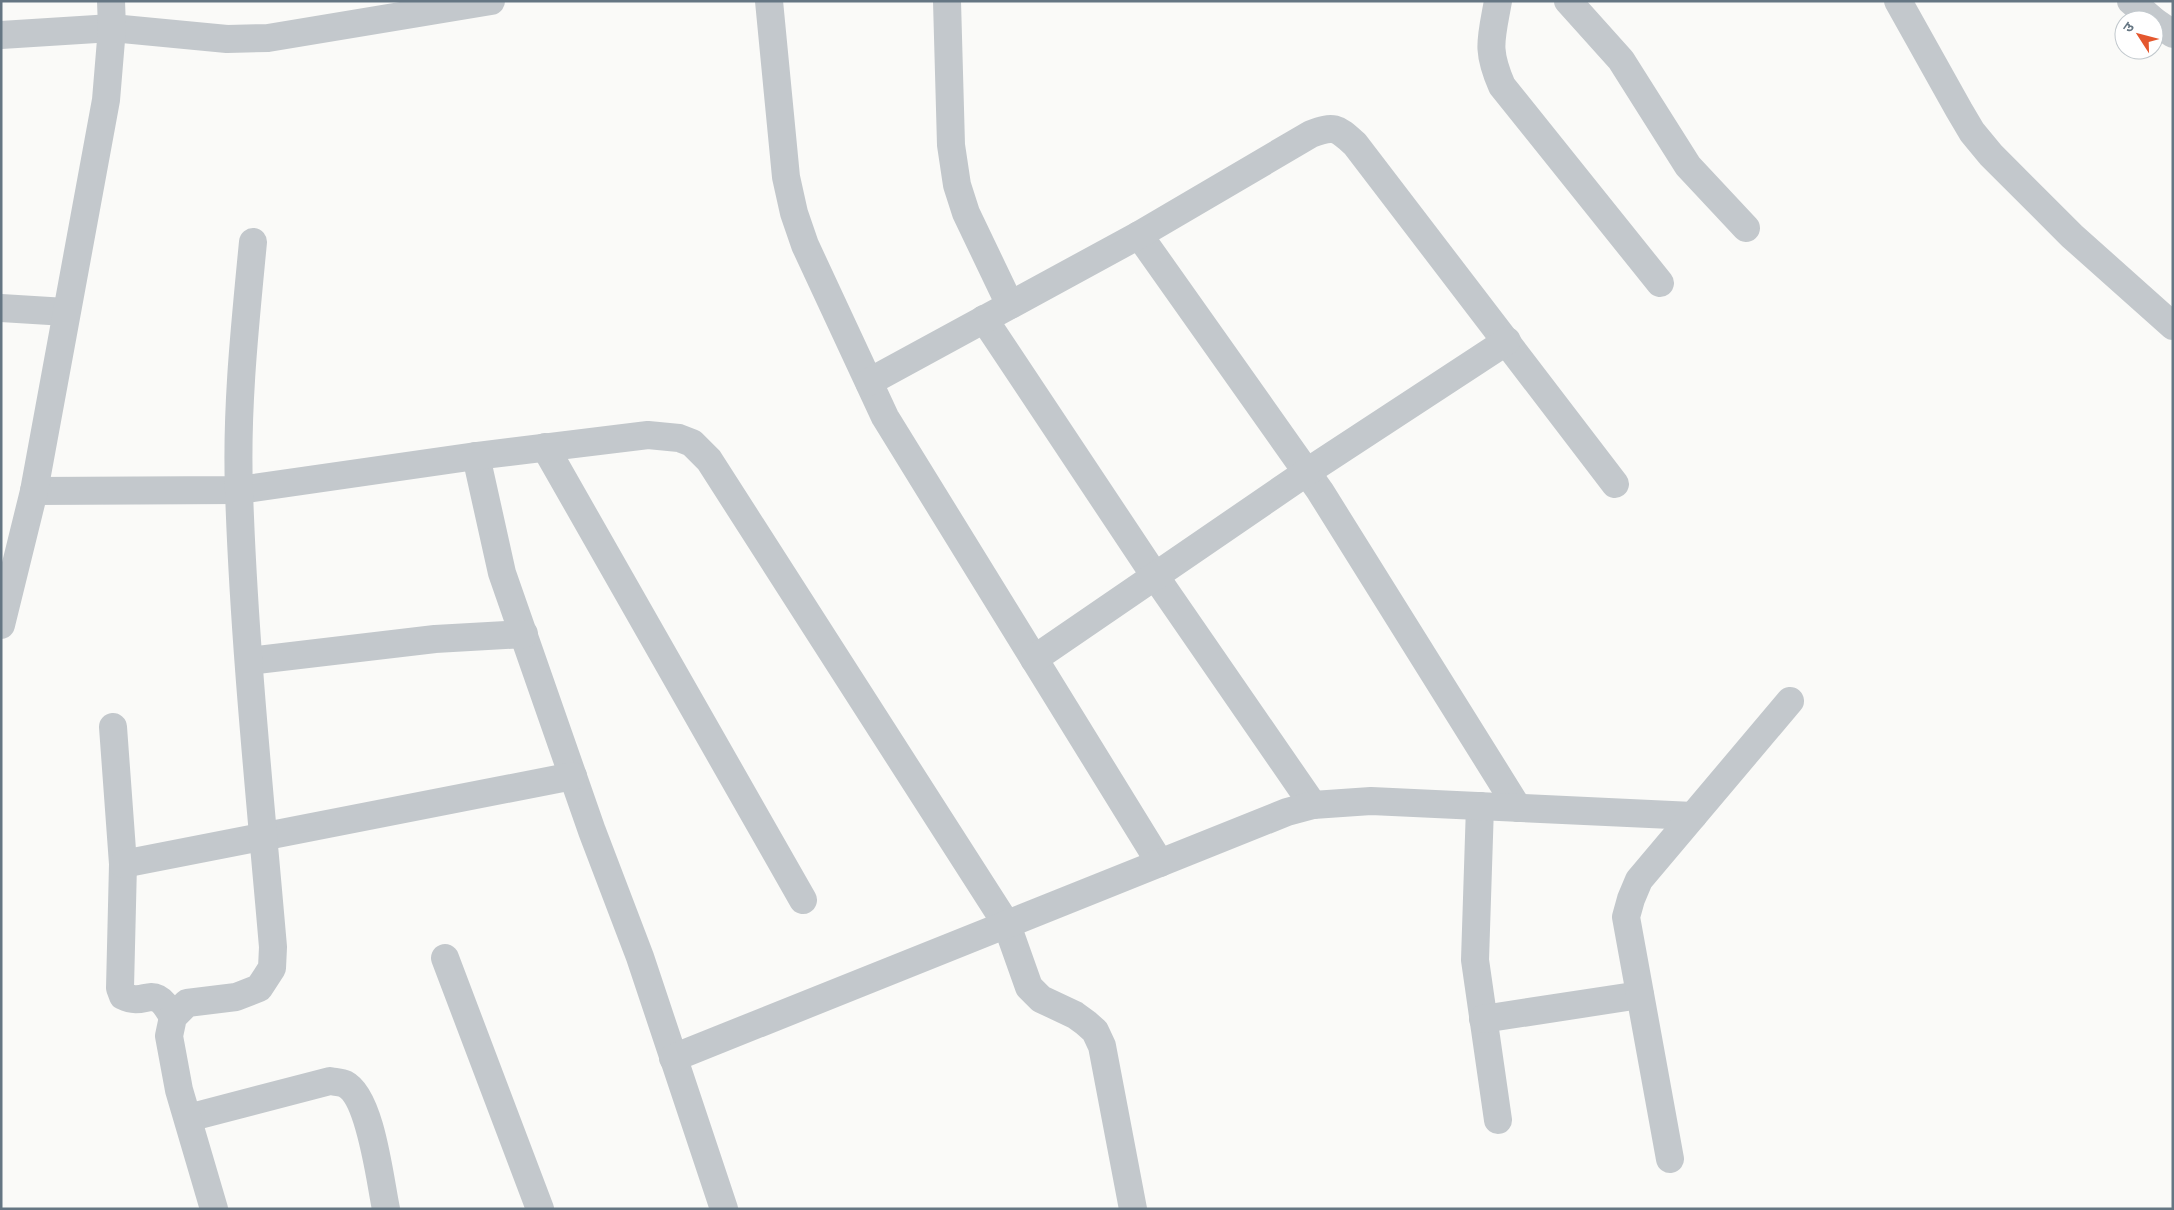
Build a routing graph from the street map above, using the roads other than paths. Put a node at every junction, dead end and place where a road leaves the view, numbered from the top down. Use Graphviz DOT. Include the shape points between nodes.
graph roads {
  1 [pos="112,1"];
  2 [pos="492,1"];
  3 [pos="769,1"];
  4 [pos="948,1"];
  5 [pos="1498,1"];
  6 [pos="1568,1"];
  7 [pos="1898,1"];
  8 [pos="2131,1"];
  9 [pos="2142,10"];
  10 [pos="112,28"];
  11 [pos="1,34"];
  12 [pos="1746,228"];
  13 [pos="1139,235"];
  14 [pos="253,242"];
  15 [pos="1660,283"];
  16 [pos="1010,305"];
  17 [pos="1,308"];
  18 [pos="66,312"];
  19 [pos="984,319"];
  20 [pos="2173,326"];
  21 [pos="1507,341"];
  22 [pos="869,382"];
  23 [pos="545,447"];
  24 [pos="476,456"];
  25 [pos="1307,472"];
  26 [pos="1614,484"];
  27 [pos="239,490"];
  28 [pos="34,491"];
  29 [pos="1155,576"];
  30 [pos="1,625"];
  31 [pos="524,634"];
  32 [pos="1034,659"];
  33 [pos="249,661"];
  34 [pos="1790,701"];
  35 [pos="113,727"];
  36 [pos="573,776"];
  37 [pos="1313,805"];
  38 [pos="1480,806"];
  39 [pos="1518,808"];
  40 [pos="1693,816"];
  41 [pos="264,837"];
  42 [pos="1160,863"];
  43 [pos="123,864"];
  44 [pos="804,900"];
  45 [pos="1007,925"];
  46 [pos="445,958"];
  47 [pos="1640,995"];
  48 [pos="173,1016"];
  49 [pos="1484,1019"];
  50 [pos="673,1058"];
  51 [pos="188,1118"];
  52 [pos="1498,1120"];
  53 [pos="1670,1159"];
  54 [pos="214,1209"];
  55 [pos="386,1209"];
  56 [pos="540,1209"];
  57 [pos="724,1209"];
  58 [pos="1132,1209"];
  1 -- 10 [label="street"];
  2 -- 10 [label="street" via="268,38 227,39"];
  3 -- 22 [label="street" via="786,177 794,213 805,246"];
  4 -- 16 [label="street" via="952,145 957,185 966,213"];
  5 -- 15 [label="street" via="1490,52 1502,86"];
  6 -- 12 [label="street" via="1621,60 1688,166"];
  7 -- 20 [label="street" via="1958,110 1991,155 2072,236"];
  8 -- 9 [label="street"];
  10 -- 11 [label="street"];
  10 -- 18 [label="street" via="106,100"];
  13 -- 16 [label="street"];
  13 -- 21 [label="street" via="1328,127 1342,132 1355,144"];
  13 -- 25 [label="street"];
  14 -- 27 [label="street" via="239,413"];
  16 -- 19 [label="street"];
  17 -- 18 [label="street"];
  18 -- 28 [label="street"];
  19 -- 22 [label="street"];
  19 -- 29 [label="street"];
  21 -- 25 [label="street"];
  21 -- 26 [label="street"];
  22 -- 32 [label="street" via="885,417"];
  23 -- 24 [label="street"];
  23 -- 44 [label="street"];
  23 -- 45 [label="street" via="648,435 679,438 692,443 709,460"];
  24 -- 27 [label="street"];
  24 -- 31 [label="street" via="502,574"];
  25 -- 29 [label="street"];
  25 -- 39 [label="street"];
  27 -- 28 [label="street"];
  27 -- 33 [label="street"];
  28 -- 30 [label="street"];
  29 -- 32 [label="street"];
  29 -- 37 [label="street"];
  31 -- 33 [label="street" via="435,639"];
  31 -- 36 [label="street"];
  32 -- 42 [label="street"];
  33 -- 41 [label="street"];
  34 -- 40 [label="street"];
  35 -- 43 [label="street"];
  36 -- 41 [label="street"];
  36 -- 50 [label="street" via="640,957"];
  37 -- 38 [label="street" via="1371,801"];
  37 -- 42 [label="street" via="1286,812"];
  38 -- 39 [label="street"];
  38 -- 49 [label="street" via="1475,960"];
  39 -- 40 [label="street"];
  40 -- 47 [label="street" via="1639,880 1631,899 1626,917"];
  41 -- 43 [label="street"];
  41 -- 48 [label="street" via="272,968 259,988 236,998 187,1003"];
  42 -- 45 [label="street"];
  43 -- 48 [label="street" via="120,988 123,996 128,998 156,997 164,1000"];
  45 -- 50 [label="street"];
  45 -- 58 [label="street" via="1029,987 1041,999 1086,1023 1095,1031 1102,1046"];
  46 -- 56 [label="street"];
  47 -- 49 [label="street"];
  47 -- 53 [label="street"];
  48 -- 51 [label="street" via="168,1036"];
  49 -- 52 [label="street"];
  50 -- 57 [label="street"];
  51 -- 54 [label="street"];
  51 -- 55 [label="street" via="330,1081 345,1084 358,1095 368,1121"];
}
